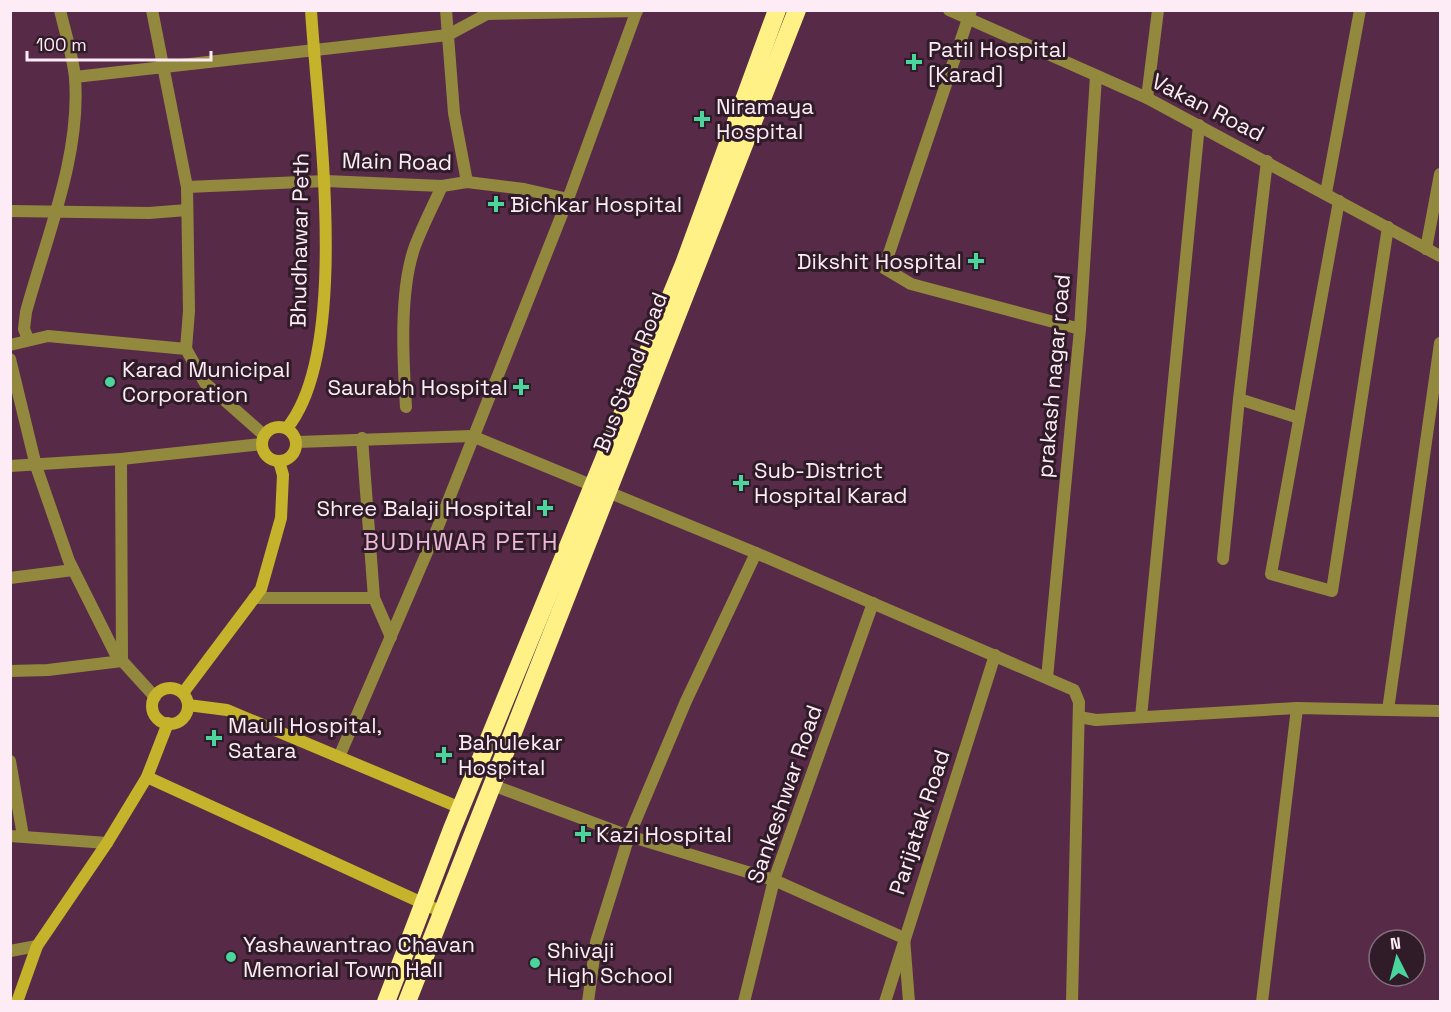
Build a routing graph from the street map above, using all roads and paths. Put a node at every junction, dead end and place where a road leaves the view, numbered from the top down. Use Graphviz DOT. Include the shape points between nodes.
graph roads {
  1 [pos="60,10"];
  2 [pos="152,10"];
  3 [pos="311,10"];
  4 [pos="446,10"];
  5 [pos="777,10"];
  6 [pos="797,10"];
  7 [pos="949,10"];
  8 [pos="1158,10"];
  9 [pos="1360,10"];
  10 [pos="637,11"];
  11 [pos="969,15"];
  12 [pos="448,35"];
  13 [pos="313,49"];
  14 [pos="164,68"];
  15 [pos="1096,76"];
  16 [pos="75,77"];
  17 [pos="1147,98"];
  18 [pos="1199,125"];
  19 [pos="1267,161"];
  20 [pos="1440,174"];
  21 [pos="326,181"];
  22 [pos="467,182"];
  23 [pos="442,186"];
  24 [pos="187,188"];
  25 [pos="1326,194"];
  26 [pos="568,200"];
  27 [pos="1339,201"];
  28 [pos="187,210"];
  29 [pos="10,211"];
  30 [pos="57,211"];
  31 [pos="1388,227"];
  32 [pos="1426,249"];
  33 [pos="1440,256"];
  34 [pos="1080,329"];
  35 [pos="28,339"];
  36 [pos="1440,343"];
  37 [pos="10,345"];
  38 [pos="186,349"];
  39 [pos="10,359"];
  40 [pos="1239,399"];
  41 [pos="406,407"];
  42 [pos="1299,418"];
  43 [pos="287,428"];
  44 [pos="472,436"];
  45 [pos="362,438"];
  46 [pos="263,440"];
  47 [pos="297,442"];
  48 [pos="121,459"];
  49 [pos="279,461"];
  50 [pos="10,466"];
  51 [pos="36,466"];
  52 [pos="593,487"];
  53 [pos="756,553"];
  54 [pos="1223,559"];
  55 [pos="73,570"];
  56 [pos="10,578"];
  57 [pos="254,598"];
  58 [pos="374,598"];
  59 [pos="873,603"];
  60 [pos="391,637"];
  61 [pos="994,655"];
  62 [pos="122,661"];
  63 [pos="10,671"];
  64 [pos="1047,678"];
  65 [pos="155,697"];
  66 [pos="186,699"];
  67 [pos="1297,708"];
  68 [pos="1388,710"];
  69 [pos="1440,711"];
  70 [pos="1079,717"];
  71 [pos="1141,717"];
  72 [pos="168,723"];
  73 [pos="339,757"];
  74 [pos="10,761"];
  75 [pos="147,777"];
  76 [pos="492,785"];
  77 [pos="463,809"];
  78 [pos="16,836"];
  79 [pos="629,836"];
  80 [pos="107,843"];
  81 [pos="774,880"];
  82 [pos="424,904"];
  83 [pos="442,912"];
  84 [pos="904,938"];
  85 [pos="37,946"];
  86 [pos="10,951"];
  87 [pos="17,1002"];
  88 [pos="386,1002"];
  89 [pos="407,1002"];
  90 [pos="588,1002"];
  91 [pos="744,1002"];
  92 [pos="885,1002"];
  93 [pos="909,1002"];
  94 [pos="1072,1002"];
  95 [pos="1262,1002"];
  1 -- 16 [label="street"];
  2 -- 14 [label="street"];
  3 -- 13 [label="street, Bhudhawar Peth"];
  4 -- 12 [label="street"];
  5 -- 52 [label="highway" via="684,264"];
  6 -- 52 [label="highway, Bus Stand Road" via="751,130"];
  7 -- 11 [label="street, Vakan Road"];
  8 -- 17 [label="street"];
  9 -- 25 [label="street"];
  10 -- 12 [label="street" via="487,14"];
  10 -- 26 [label="street"];
  11 -- 15 [label="street, Vakan Road"];
  11 -- 34 [label="street" via="884,268 911,284"];
  12 -- 13 [label="street"];
  12 -- 22 [label="street" via="454,113"];
  13 -- 14 [label="street"];
  13 -- 21 [label="street, Bhudhawar Peth"];
  14 -- 16 [label="street"];
  14 -- 24 [label="street"];
  15 -- 17 [label="street, Vakan Road"];
  15 -- 34 [label="street, prakash nagar road"];
  16 -- 30 [label="street" via="75,121"];
  17 -- 18 [label="street, Vakan Road"];
  18 -- 19 [label="street, Vakan Road"];
  18 -- 71 [label="street"];
  19 -- 25 [label="street, Vakan Road"];
  19 -- 40 [label="street"];
  20 -- 32 [label="street"];
  21 -- 23 [label="street, Main Road"];
  21 -- 24 [label="street, Main Road"];
  21 -- 43 [label="street, Bhudhawar Peth" via="321,327 312,376 298,415"];
  22 -- 23 [label="street, Main Road"];
  22 -- 26 [label="street, Main Road" via="524,189"];
  23 -- 41 [label="street" via="414,248 405,302 402,354"];
  24 -- 28 [label="street"];
  25 -- 27 [label="street, Vakan Road"];
  26 -- 44 [label="street"];
  27 -- 31 [label="street, Vakan Road"];
  27 -- 42 [label="street"];
  28 -- 30 [label="street"];
  28 -- 38 [label="street"];
  29 -- 30 [label="street"];
  30 -- 35 [label="street" via="26,312 24,329"];
  31 -- 32 [label="street, Vakan Road"];
  31 -- 42 [label="street" via="1332,591 1271,574"];
  32 -- 33 [label="street, Vakan Road"];
  34 -- 64 [label="street, prakash nagar road"];
  35 -- 37 [label="street"];
  35 -- 38 [label="street" via="48,336"];
  36 -- 68 [label="street"];
  38 -- 46 [label="street" via="205,383"];
  39 -- 51 [label="street"];
  40 -- 42 [label="street"];
  40 -- 54 [label="street"];
  43 -- 46 [label="street" via="270,429"];
  43 -- 47 [label="street"];
  44 -- 45 [label="street"];
  44 -- 52 [label="street"];
  44 -- 60 [label="street"];
  45 -- 47 [label="street"];
  45 -- 58 [label="street"];
  46 -- 48 [label="street"];
  46 -- 49 [label="street" via="264,453"];
  47 -- 49 [label="street" via="293,455"];
  48 -- 51 [label="street"];
  48 -- 62 [label="street"];
  49 -- 57 [label="street" via="283,475 281,518 261,589"];
  50 -- 51 [label="street"];
  51 -- 55 [label="street"];
  52 -- 53 [label="street"];
  52 -- 76 [label="highway, Bus Stand Road" via="554,631"];
  52 -- 77 [label="highway"];
  53 -- 59 [label="street"];
  53 -- 79 [label="street" via="686,701"];
  55 -- 56 [label="street"];
  55 -- 62 [label="street"];
  57 -- 58 [label="street"];
  57 -- 66 [label="street"];
  58 -- 60 [label="street"];
  59 -- 61 [label="street"];
  59 -- 81 [label="street, Sankeshwar Road"];
  60 -- 73 [label="street"];
  61 -- 64 [label="street"];
  61 -- 84 [label="street, Parijatak Road"];
  62 -- 63 [label="street"];
  62 -- 65 [label="street"];
  64 -- 70 [label="street" via="1074,690"];
  65 -- 66 [label="street" via="169,688"];
  65 -- 72 [label="street" via="155,715"];
  66 -- 72 [label="street" via="181,720"];
  66 -- 73 [label="street" via="227,710"];
  67 -- 68 [label="street"];
  67 -- 71 [label="street"];
  67 -- 95 [label="street"];
  68 -- 69 [label="street"];
  70 -- 71 [label="street"];
  70 -- 94 [label="street"];
  72 -- 75 [label="street"];
  73 -- 77 [label="street"];
  74 -- 78 [label="street"];
  75 -- 80 [label="street"];
  75 -- 82 [label="street"];
  76 -- 79 [label="street"];
  76 -- 83 [label="highway, Bus Stand Road"];
  77 -- 82 [label="highway"];
  78 -- 80 [label="street"];
  79 -- 81 [label="street"];
  79 -- 90 [label="street" via="596,942"];
  80 -- 85 [label="street"];
  81 -- 84 [label="street"];
  81 -- 91 [label="street, Sankeshwar Road"];
  82 -- 83 [label="street"];
  82 -- 88 [label="highway"];
  83 -- 89 [label="highway, Bus Stand Road"];
  84 -- 92 [label="street, Parijatak Road"];
  84 -- 93 [label="street"];
  85 -- 86 [label="street"];
  85 -- 87 [label="street"];
}
